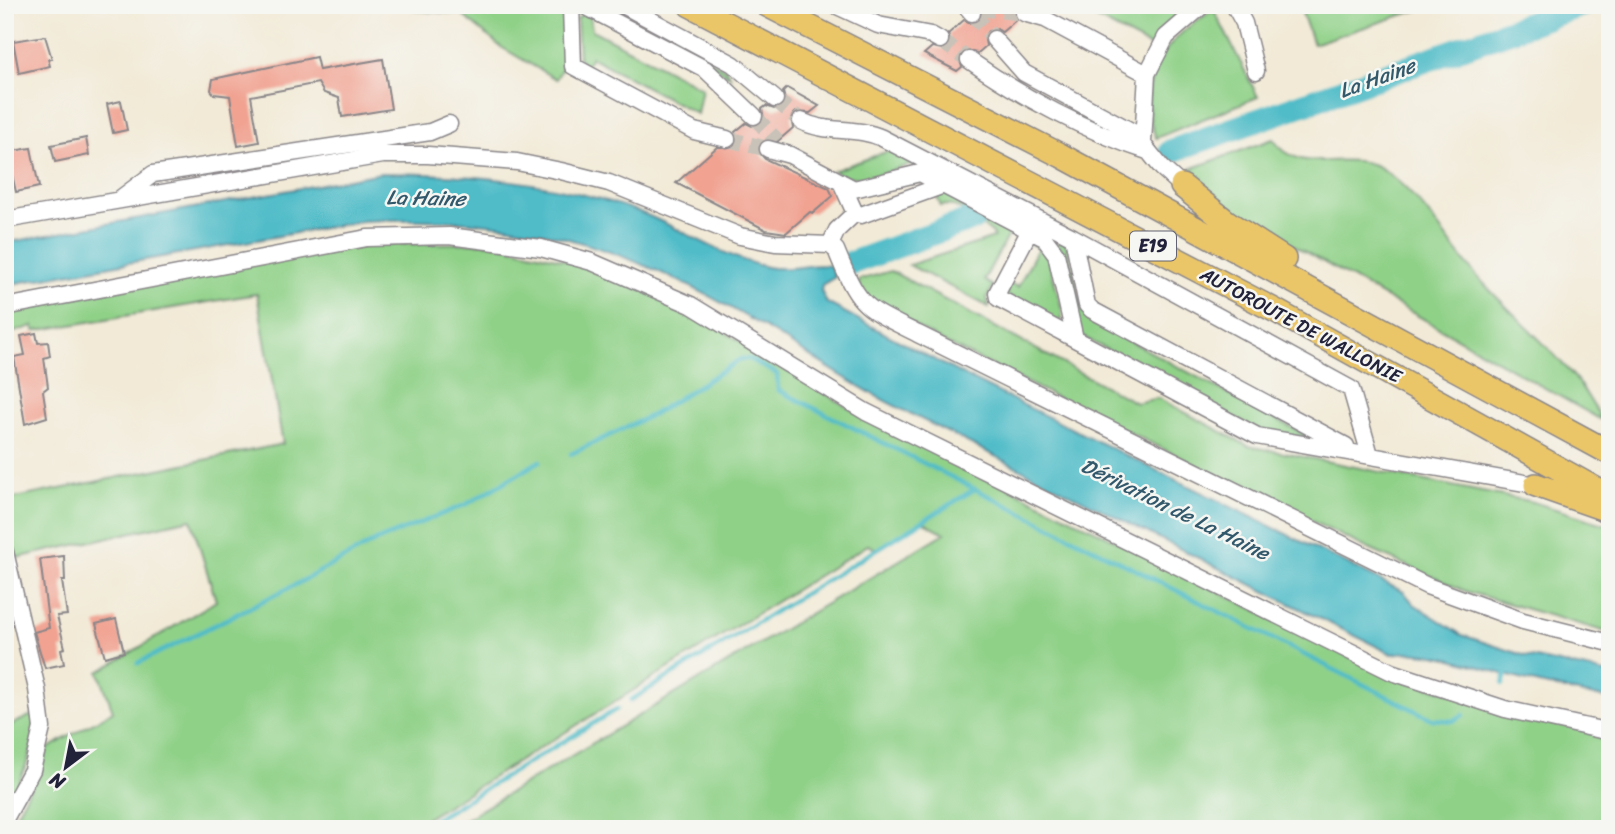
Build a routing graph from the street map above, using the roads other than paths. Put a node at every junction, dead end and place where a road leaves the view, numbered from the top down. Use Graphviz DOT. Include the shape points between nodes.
graph roads {
  1 [pos="571,5"];
  2 [pos="583,5"];
  3 [pos="622,5"];
  4 [pos="690,5"];
  5 [pos="767,5"];
  6 [pos="835,5"];
  7 [pos="1203,5"];
  8 [pos="1234,5"];
  9 [pos="1033,11"];
  10 [pos="994,39"];
  11 [pos="940,40"];
  12 [pos="969,60"];
  13 [pos="1256,71"];
  14 [pos="1147,74"];
  15 [pos="775,99"];
  16 [pos="754,116"];
  17 [pos="801,121"];
  18 [pos="449,124"];
  19 [pos="727,139"];
  20 [pos="773,145"];
  21 [pos="1145,147"];
  22 [pos="841,182"];
  23 [pos="944,185"];
  24 [pos="1182,186"];
  25 [pos="119,200"];
  26 [pos="855,213"];
  27 [pos="5,220"];
  28 [pos="1030,230"];
  29 [pos="1073,237"];
  30 [pos="833,247"];
  31 [pos="1341,304"];
  32 [pos="5,307"];
  33 [pos="1075,339"];
  34 [pos="1610,453"];
  35 [pos="1365,454"];
  36 [pos="1536,485"];
  37 [pos="1610,498"];
  38 [pos="1610,512"];
  39 [pos="5,552"];
  40 [pos="1610,643"];
  41 [pos="1610,732"];
  42 [pos="5,819"];
  1 -- 19 [label="street" via="573,66 694,131"];
  2 -- 16 [label="street" via="705,69"];
  3 -- 15 [label="street" via="733,64"];
  4 -- 37 [label="highway, AUTOROUTE DE WALLONIE / E19" via="1276,311"];
  5 -- 31 [label="highway, AUTOROUTE DE WALLONIE / E19"];
  6 -- 11 [label="street" via="878,25"];
  7 -- 14 [label="street" via="1166,37"];
  8 -- 13 [label="street" via="1244,23"];
  9 -- 14 [label="street"];
  10 -- 21 [label="street" via="1024,73 1133,132"];
  12 -- 21 [label="street" via="996,79 1118,142"];
  14 -- 21 [label="street"];
  17 -- 29 [label="street" via="817,129 879,136"];
  18 -- 25 [label="street" via="430,132 153,174"];
  20 -- 22 [label="street"];
  21 -- 24 [label="street"];
  22 -- 23 [label="street" via="862,189 913,172"];
  22 -- 26 [label="street"];
  23 -- 26 [label="street" via="861,215"];
  23 -- 28 [label="street"];
  24 -- 31 [label="highway"];
  25 -- 27 [label="street"];
  25 -- 30 [label="street" via="383,155 469,156 609,183 760,241"];
  26 -- 30 [label="street" via="837,230"];
  28 -- 33 [label="street" via="1044,238 1056,254"];
  28 -- 33 [label="street" via="998,298"];
  29 -- 35 [label="street" via="1351,389"];
  29 -- 35 [label="street" via="1087,305 1092,310"];
  30 -- 40 [label="street" via="865,307 1454,597 1523,621"];
  31 -- 34 [label="highway, AUTOROUTE DE WALLONIE / E19"];
  32 -- 41 [label="street" via="367,237 449,236 541,248 593,262 691,305 866,412 1392,672 1494,706"];
  33 -- 35 [label="street" via="1257,436"];
  35 -- 36 [label="street"];
  36 -- 38 [label="highway"];
  39 -- 42 [label="street" via="42,728 32,770"];
}
